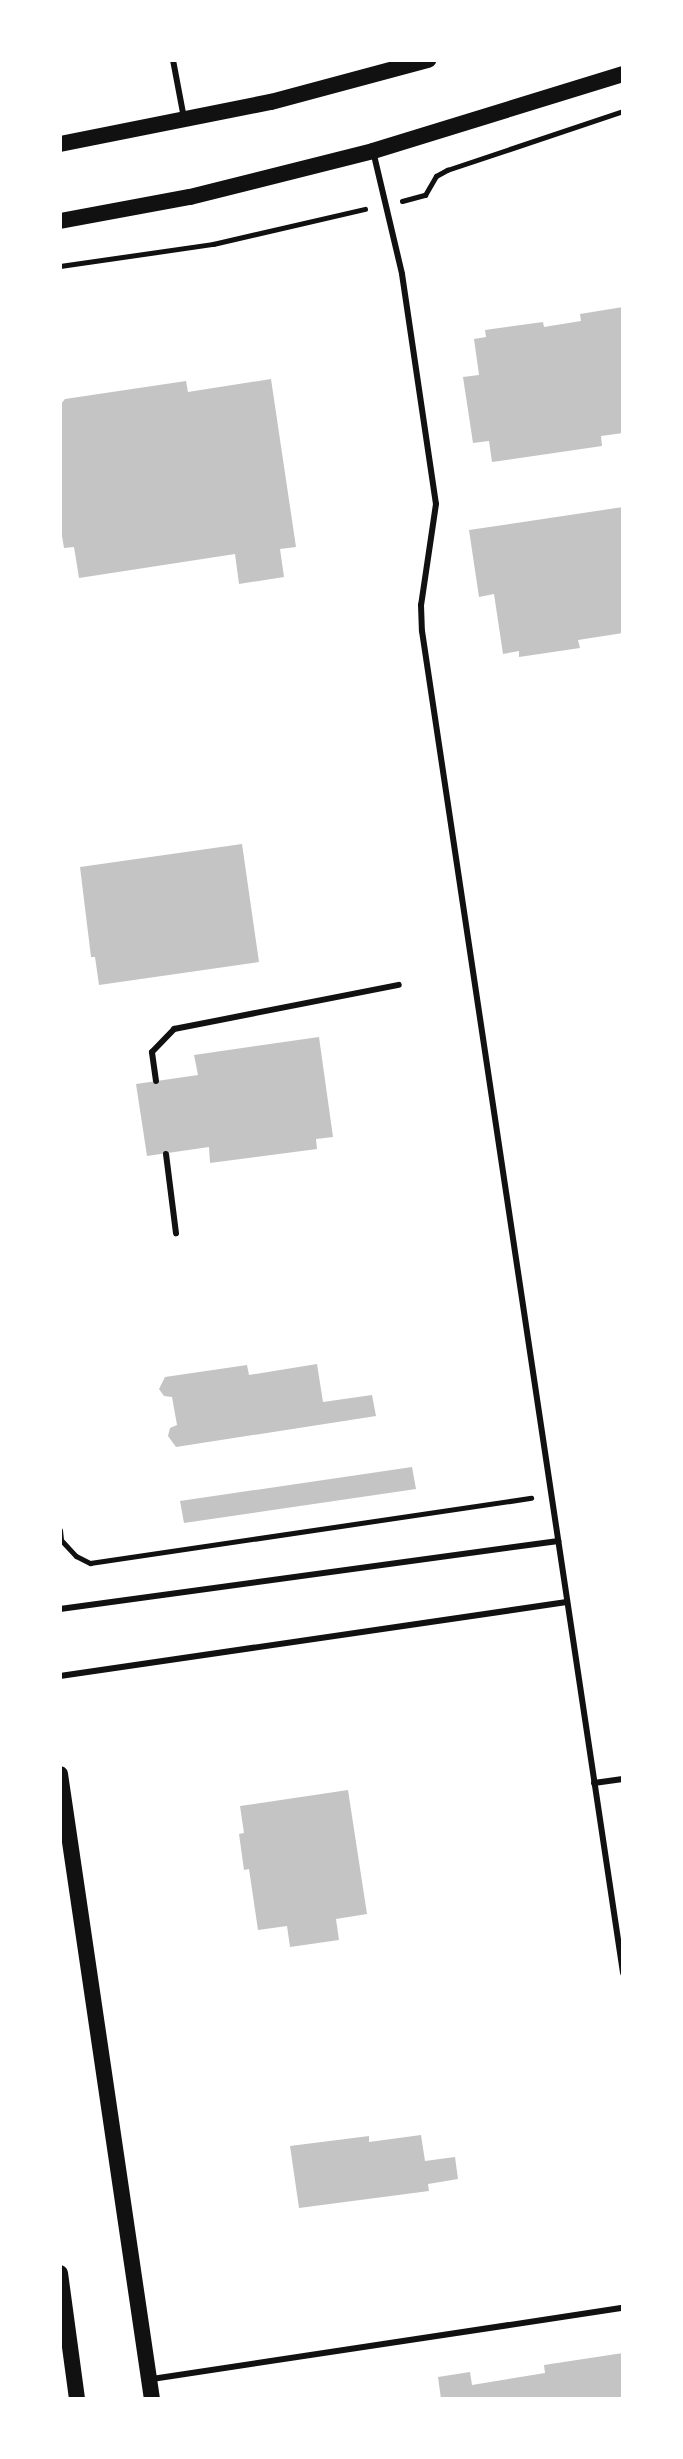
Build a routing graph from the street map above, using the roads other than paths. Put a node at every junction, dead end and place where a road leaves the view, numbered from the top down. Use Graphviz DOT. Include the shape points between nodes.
graph roads {
  1 [pos="173,60"];
  2 [pos="428,60"];
  3 [pos="623,74"];
  4 [pos="185,121"];
  5 [pos="60,144"];
  6 [pos="373,151"];
  7 [pos="60,221"];
  8 [pos="399,985"];
  9 [pos="156,1081"];
  10 [pos="166,1154"];
  11 [pos="176,1233"];
  12 [pos="558,1541"];
  13 [pos="567,1602"];
  14 [pos="60,1609"];
  15 [pos="60,1676"];
  16 [pos="60,1774"];
  17 [pos="623,1779"];
  18 [pos="594,1783"];
  19 [pos="623,1973"];
  20 [pos="60,2273"];
  21 [pos="623,2308"];
  22 [pos="149,2380"];
  23 [pos="77,2399"];
  24 [pos="152,2399"];
  1 -- 4 [label="lane"];
  2 -- 4 [label="main road"];
  3 -- 6 [label="main road"];
  4 -- 5 [label="main road"];
  6 -- 7 [label="main road" via="190,197"];
  6 -- 12 [label="lane" via="402,274 436,504 422,631"];
  8 -- 9 [label="lane" via="174,1029 152,1052"];
  10 -- 11 [label="lane"];
  12 -- 13 [label="lane"];
  12 -- 14 [label="lane"];
  13 -- 15 [label="lane"];
  13 -- 18 [label="lane"];
  16 -- 22 [label="main road"];
  17 -- 18 [label="lane"];
  18 -- 19 [label="lane"];
  20 -- 23 [label="main road"];
  21 -- 22 [label="lane"];
  22 -- 24 [label="main road"];
}
